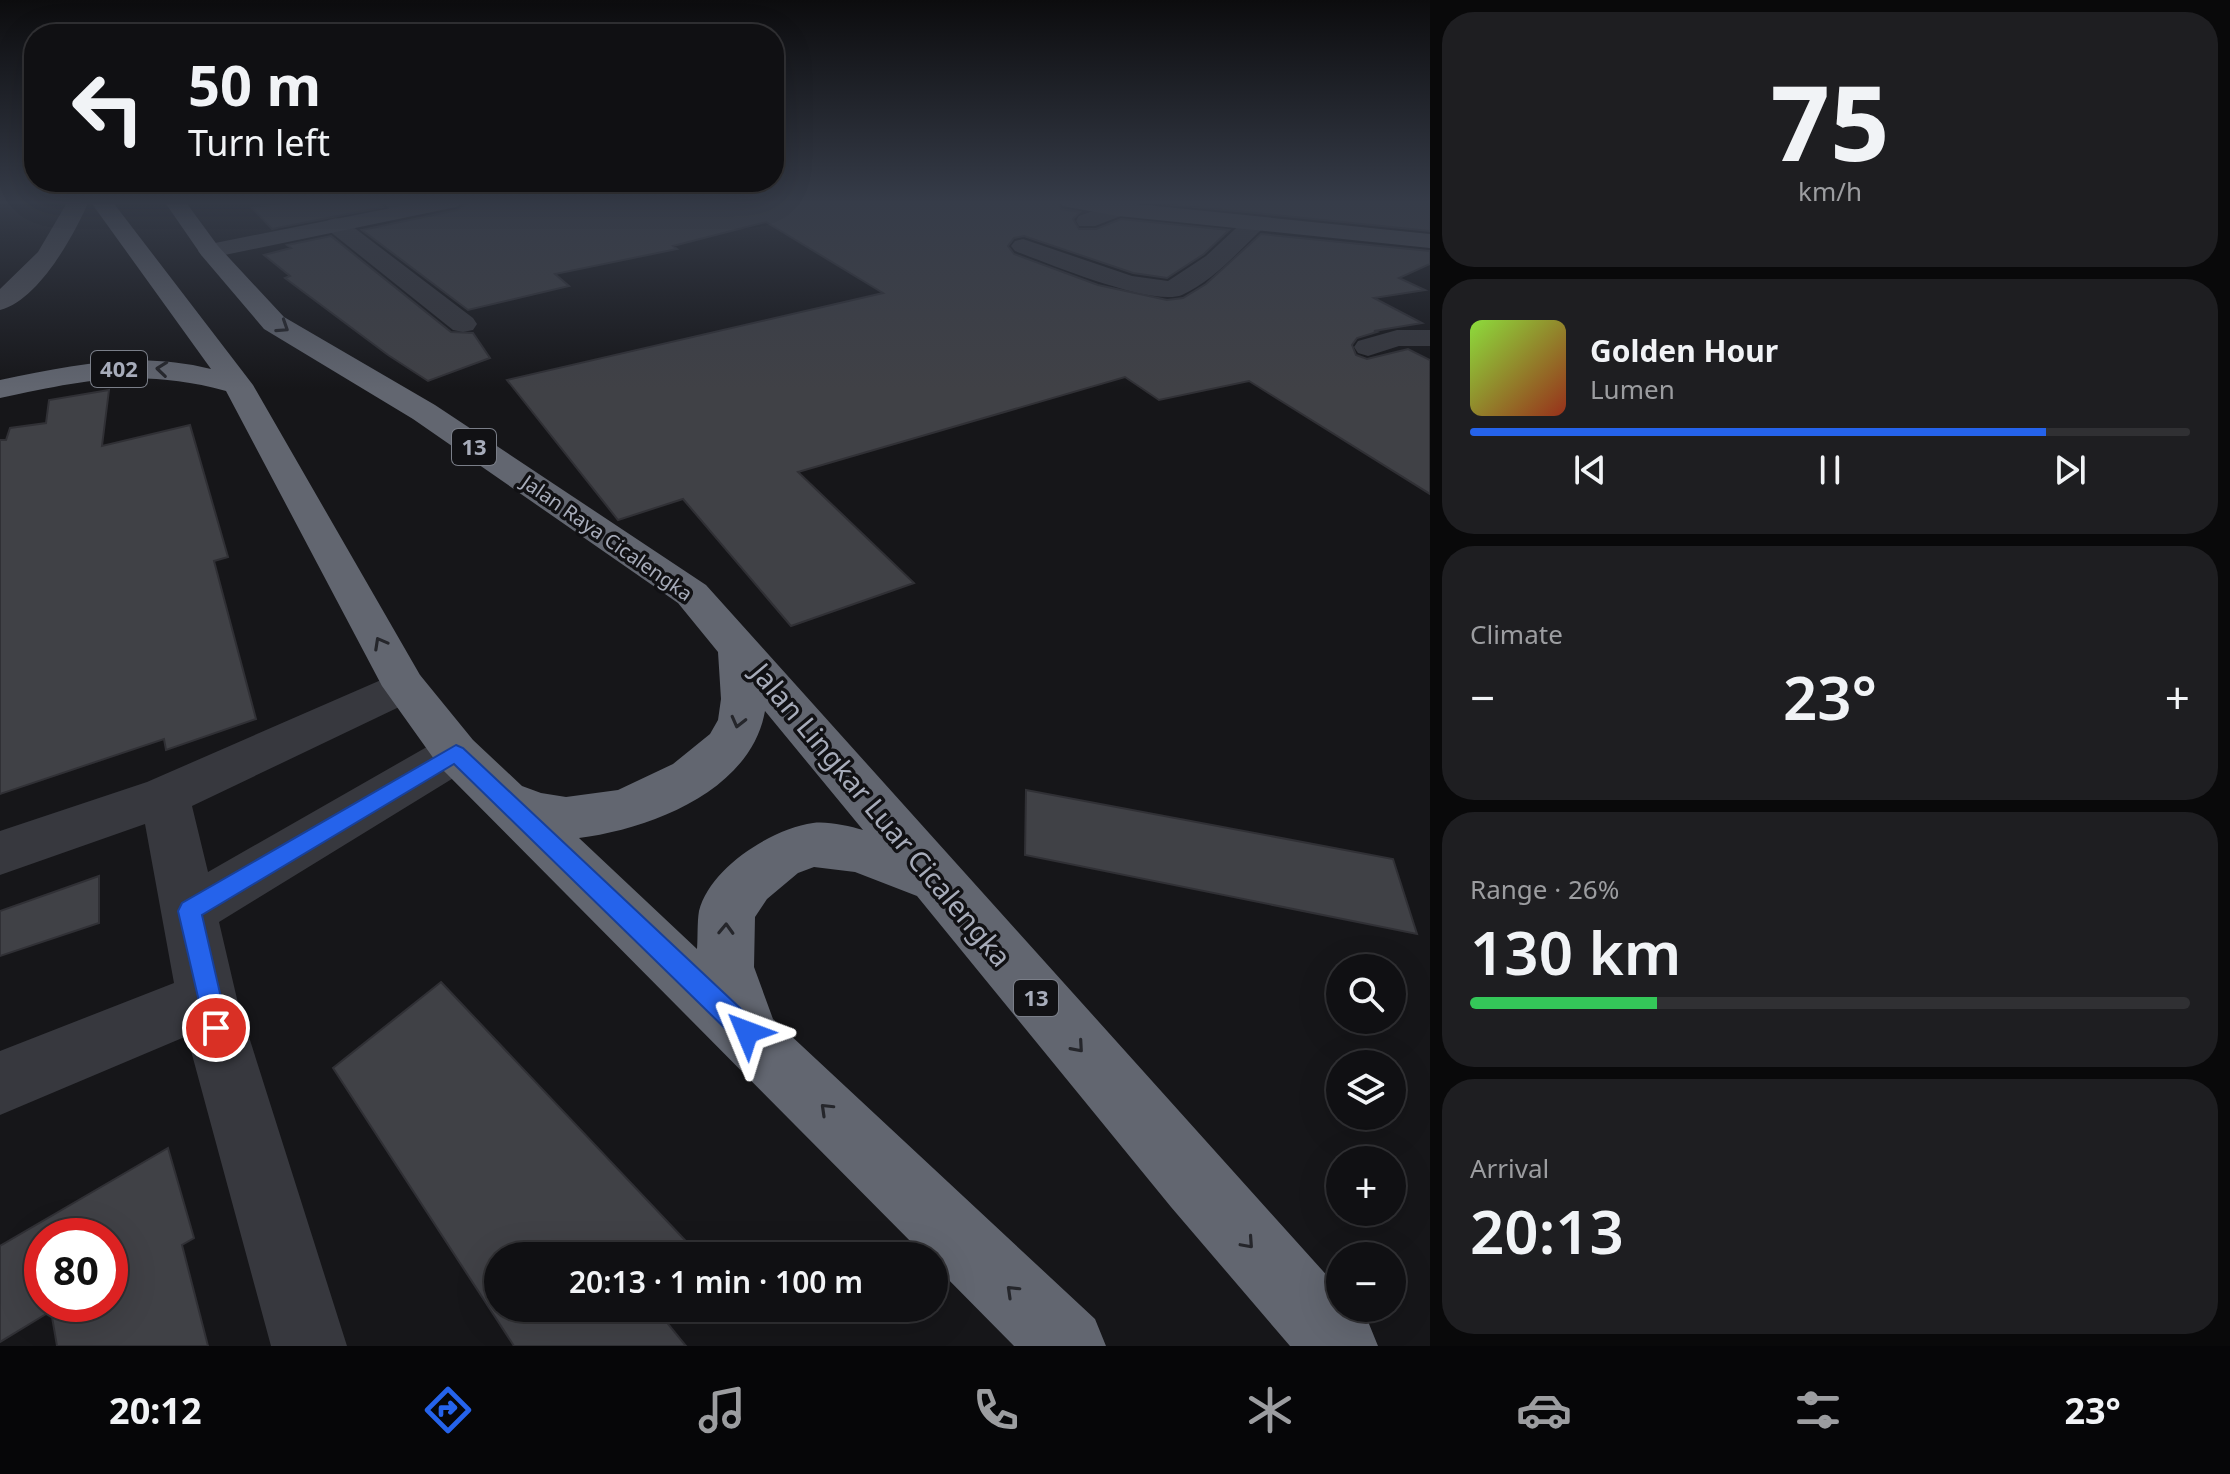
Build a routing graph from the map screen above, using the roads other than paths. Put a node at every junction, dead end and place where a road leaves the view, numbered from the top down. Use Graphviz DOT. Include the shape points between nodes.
graph roads {
  1 [pos="41,264"];
  2 [pos="148,264"];
  3 [pos="221,264"];
  4 [pos="386,264"];
  5 [pos="1074,264"];
  6 [pos="1211,264"];
  7 [pos="0,302"];
  8 [pos="463,324"];
  9 [pos="1430,338"];
  10 [pos="1368,347"];
  11 [pos="238,385"];
  12 [pos="0,389"];
  13 [pos="738,645"];
  14 [pos="404,686"];
  15 [pos="456,753"];
  16 [pos="165,796"];
  17 [pos="506,801"];
  18 [pos="0,853"];
  19 [pos="933,879"];
  20 [pos="190,911"];
  21 [pos="207,999"];
  22 [pos="747,1032"];
  23 [pos="0,1083"];
  24 [pos="309,1346"];
  25 [pos="1068,1346"];
  26 [pos="1340,1346"];
  1 -- 7 [label="main road"];
  2 -- 11 [label="highway"];
  3 -- 13 [label="highway, Jalan Raya Cicalengka / 13, one-way" via="274,323 424,412 692,594"];
  4 -- 8 [label="street"];
  5 -- 6 [label="street" via="1128,283 1173,289"];
  9 -- 10 [label="street" via="1397,338"];
  11 -- 12 [label="highway, 402, one-way" via="172,370 134,368"];
  14 -- 11 [label="highway, one-way"];
  13 -- 17 [label="highway, one-way" via="744,691 739,728 727,750 704,770 663,792 587,817 534,814"];
  13 -- 19 [label="highway, Jalan Lingkar Luar Cicalengka / 13"];
  14 -- 15 [label="highway"];
  14 -- 16 [label="street"];
  15 -- 17 [label="highway"];
  15 -- 20 [label="street"];
  16 -- 18 [label="street"];
  16 -- 20 [label="street"];
  17 -- 22 [label="highway"];
  22 -- 19 [label="highway, one-way" via="725,967 727,911 748,882 779,857 814,845 858,850"];
  19 -- 26 [label="highway, Jalan Lingkar Luar Cicalengka / 13, one-way"];
  20 -- 21 [label="street"];
  21 -- 23 [label="street"];
  21 -- 24 [label="street"];
  25 -- 22 [label="highway, one-way"];
}
